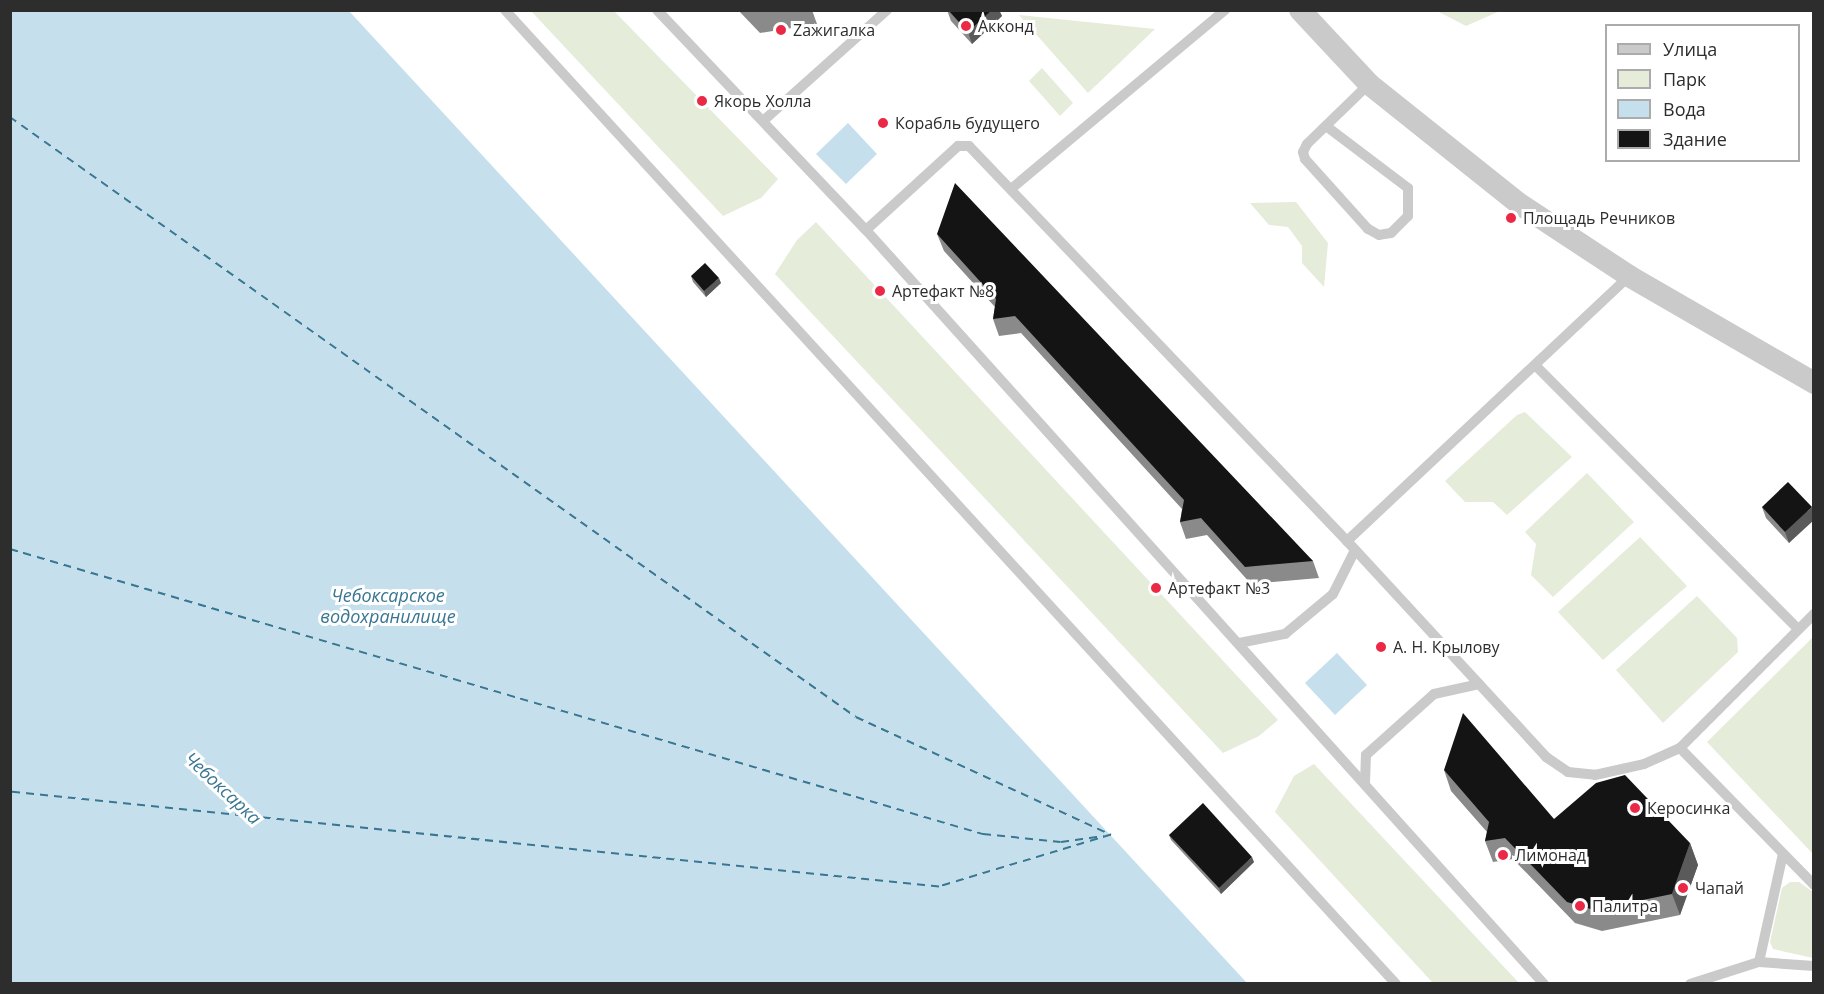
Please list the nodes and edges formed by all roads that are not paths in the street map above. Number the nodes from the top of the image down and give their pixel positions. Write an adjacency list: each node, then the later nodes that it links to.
1 (505, 10): 28 (lane)
2 (657, 10): 9 (lane)
3 (869, 10): 7 (lane)
4 (887, 10): 7 (lane)
5 (1225, 10): 11 (lane)
6 (1300, 10): 8 (street)
7 (877, 20): 9 (lane)
8 (1369, 84): 10 (lane); 13 (street)
9 (763, 121): 12 (lane)
10 (1326, 126): 10 (lane)
11 (1011, 189): 12 (lane); 16 (lane)
12 (866, 230): 20 (lane)
13 (1629, 276): 14 (lane); 15 (street)
14 (1536, 366): 16 (lane); 19 (lane)
15 (1814, 383)
16 (1347, 541): 17 (lane)
17 (1355, 550): 20 (lane); 21 (lane)
18 (1814, 614): 19 (lane)
19 (1798, 629): 22 (lane)
20 (1239, 643): 23 (lane)
21 (1479, 684): 22 (lane); 23 (lane)
22 (1680, 748): 24 (lane)
23 (1365, 783): 29 (lane)
24 (1783, 854): 25 (lane); 26 (lane)
25 (1814, 885)
26 (1759, 962): 27 (lane); 30 (lane)
27 (1814, 966)
28 (1396, 984)
29 (1544, 984)
30 (1690, 984)

